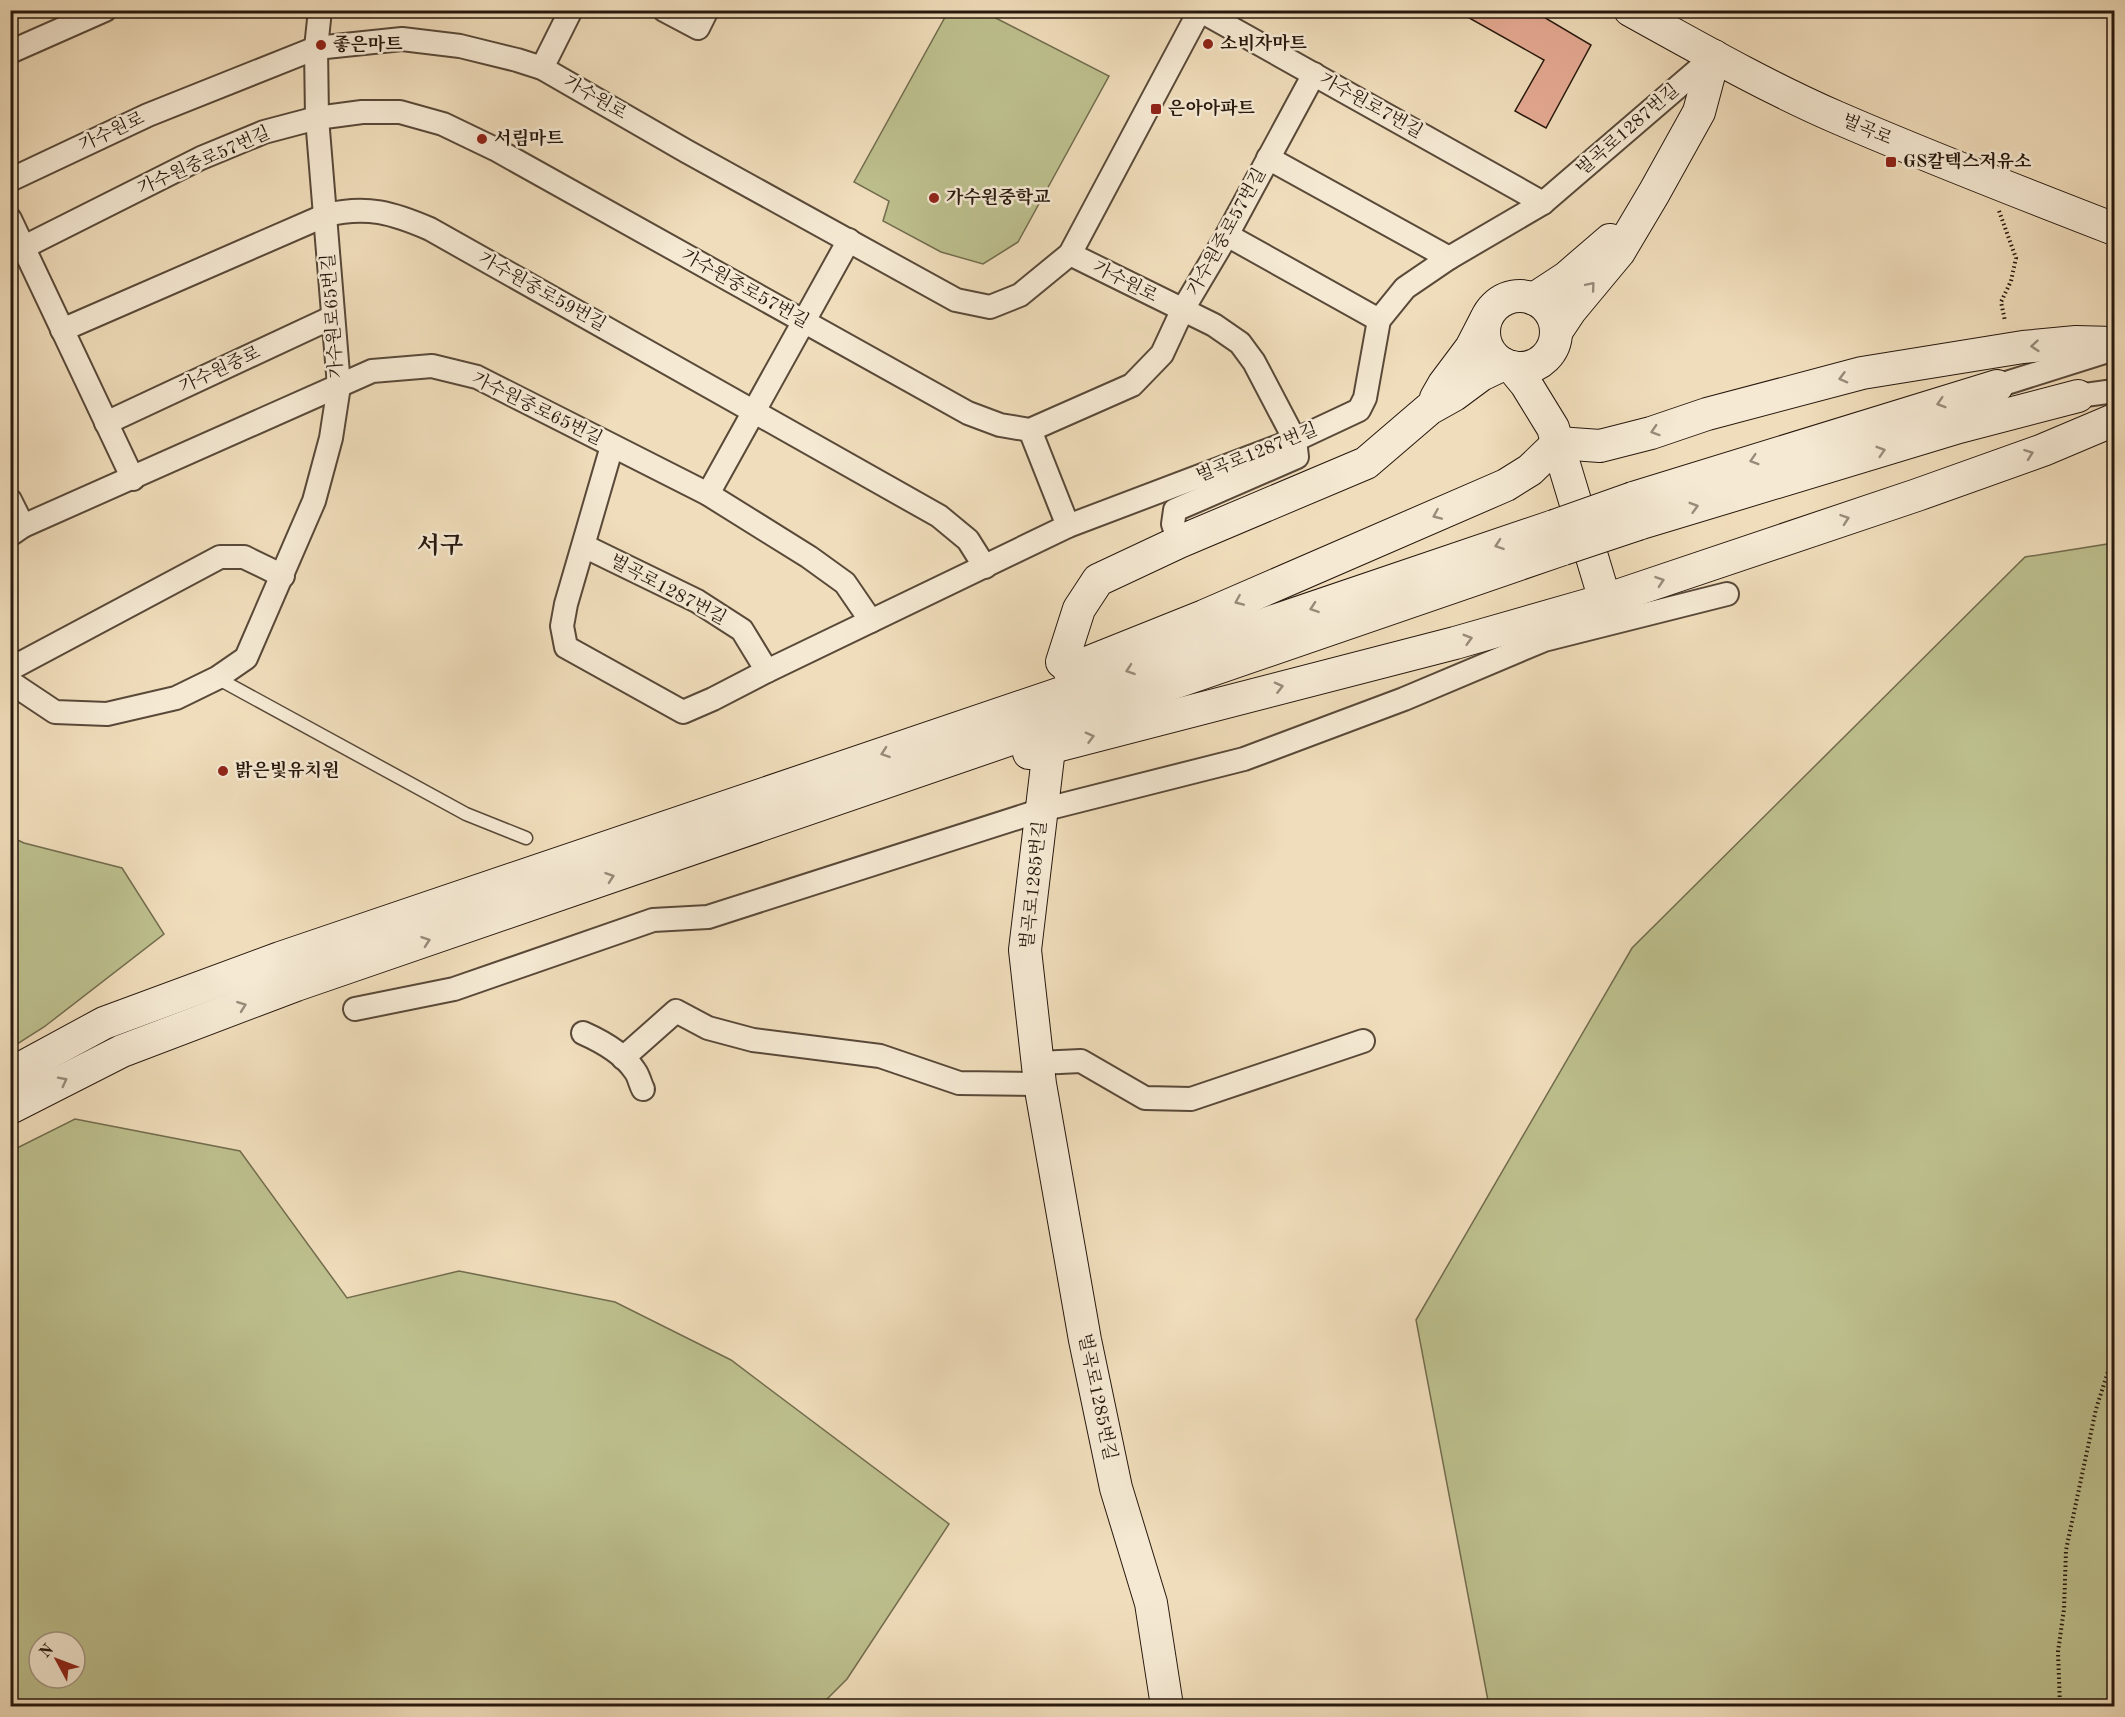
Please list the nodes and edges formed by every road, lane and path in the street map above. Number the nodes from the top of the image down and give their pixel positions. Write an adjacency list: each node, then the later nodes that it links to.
1 (105, 10): 9 (street)
2 (320, 10): 8 (street)
3 (571, 10): 11 (street)
4 (664, 10): 5 (street)
5 (706, 10)
6 (1630, 10): 10 (main road, 벌곡로)
7 (1199, 11): 12 (street, 가수원로7번길); 25 (street, 가수원로)
8 (316, 48): 11 (street, 가수원로); 13 (street, 가수원로65번길); 16 (street, 가수원로)
9 (10, 52)
10 (1714, 56): 15 (main road, 벌곡로); 17 (street, 벌곡로1287번길); 20 (main road)
11 (542, 68): 23 (street, 가수원로)
12 (1314, 74): 14 (street, 가수원중로57번길); 17 (street, 가수원로7번길)
13 (316, 118): 18 (street, 가수원로65번길); 24 (street, 가수원중로57번길); 33 (street, 가수원중로57번길)
14 (1268, 158): 22 (street, 가수원중로57번길); 26 (street)
15 (1984, 178): 21 (main road, 벌곡로); 32 (path)
16 (10, 180)
17 (1543, 203): 26 (street, 벌곡로1287번길)
18 (326, 215): 29 (street, 가수원로65번길); 34 (street, 가수원중로59번길); 44 (street, 가수원중로59번길)
19 (10, 219): 24 (street)
20 (1634, 226): 27 (main road); 35 (main road, one-way to 20)
21 (2115, 229)
22 (1227, 236): 28 (street, 가수원중로57번길); 31 (street)
23 (849, 240): 25 (street, 가수원로); 33 (street)
24 (18, 250): 34 (street)
25 (1070, 254): 28 (street, 가수원로)
26 (1449, 258): 31 (street, 벌곡로1287번길)
27 (1534, 299): 30 (main road); 35 (main road)
28 (1182, 311): 47 (street, 가수원중로57번길); 49 (street, 가수원로)
29 (333, 317): 39 (street, 가수원로65번길); 46 (street, 가수원중로)
30 (1486, 319): 38 (main road); 43 (main road)
31 (1379, 320): 49 (street, 벌곡로1287번길)
32 (2005, 321)
33 (803, 322): 44 (street); 47 (street, 가수원중로57번길)
34 (62, 330): 46 (street)
35 (1554, 340): 38 (main road); 48 (main road)
36 (2115, 343): 48 (main road, one-way to 48)
37 (2115, 349): 40 (street)
38 (1508, 366): 43 (main road); 48 (main road)
39 (339, 386): 50 (street, 가수원중로65번길); 51 (street, 가수원중로65번길); 61 (street, 가수원로65번길)
40 (1997, 386): 54 (main road, one-way to 54)
41 (2115, 391): 42 (street)
42 (2078, 396): 54 (main road, one-way to 42)
43 (1429, 409): 58 (main road)
44 (754, 411): 52 (street); 60 (street, 가수원중로59번길)
45 (2115, 420): 63 (main road, one-way to 45)
46 (106, 423): 51 (street)
47 (1030, 430): 55 (street)
48 (1556, 436): 63 (main road); 70 (main road, one-way to 70)
49 (1294, 440): 55 (street, 벌곡로1287번길); 58 (street)
50 (612, 446): 52 (street, 가수원중로65번길); 59 (street, 벌곡로1287번길)
51 (133, 479): 56 (street)
52 (708, 494): 64 (street, 가수원중로65번길)
53 (10, 500): 56 (street)
54 (1636, 511): 57 (main road, bridge)
55 (1068, 526): 60 (street, 벌곡로1287번길)
56 (17, 531)
57 (1559, 538): 70 (main road, one-way to 70); 72 (main road)
58 (1179, 542): 65 (main road)
59 (584, 546): 67 (street, 벌곡로1287번길); 67 (street, 벌곡로1287번길)
60 (985, 567): 64 (street, 벌곡로1287번길)
61 (282, 576): 66 (street); 68 (street, 가수원로65번길)
62 (1727, 594): 73 (street)
63 (1605, 600): 72 (main road, one-way to 63)
64 (871, 621): 67 (street, 벌곡로1287번길)
65 (1062, 662)
66 (10, 669)
67 (767, 671)
68 (217, 678): 69 (street, 가수원로65번길); 74 (lane)
69 (10, 682)
70 (924, 740): 79 (main road, one-way to 79)
71 (1048, 757): 73 (main road, 벌곡로1285번길)
72 (910, 774): 82 (main road, one-way to 72)
73 (1042, 810): 75 (street); 80 (main road, 벌곡로1285번길)
74 (526, 838)
75 (355, 1009)
76 (583, 1033): 78 (street)
77 (1363, 1041): 80 (street)
78 (623, 1058): 80 (street); 81 (street)
79 (10, 1074)
80 (1039, 1074): 84 (main road, 벌곡로1285번길)
81 (643, 1089)
82 (10, 1108)
83 (2115, 1353): 85 (path)
84 (1167, 1707)
85 (2060, 1707)

